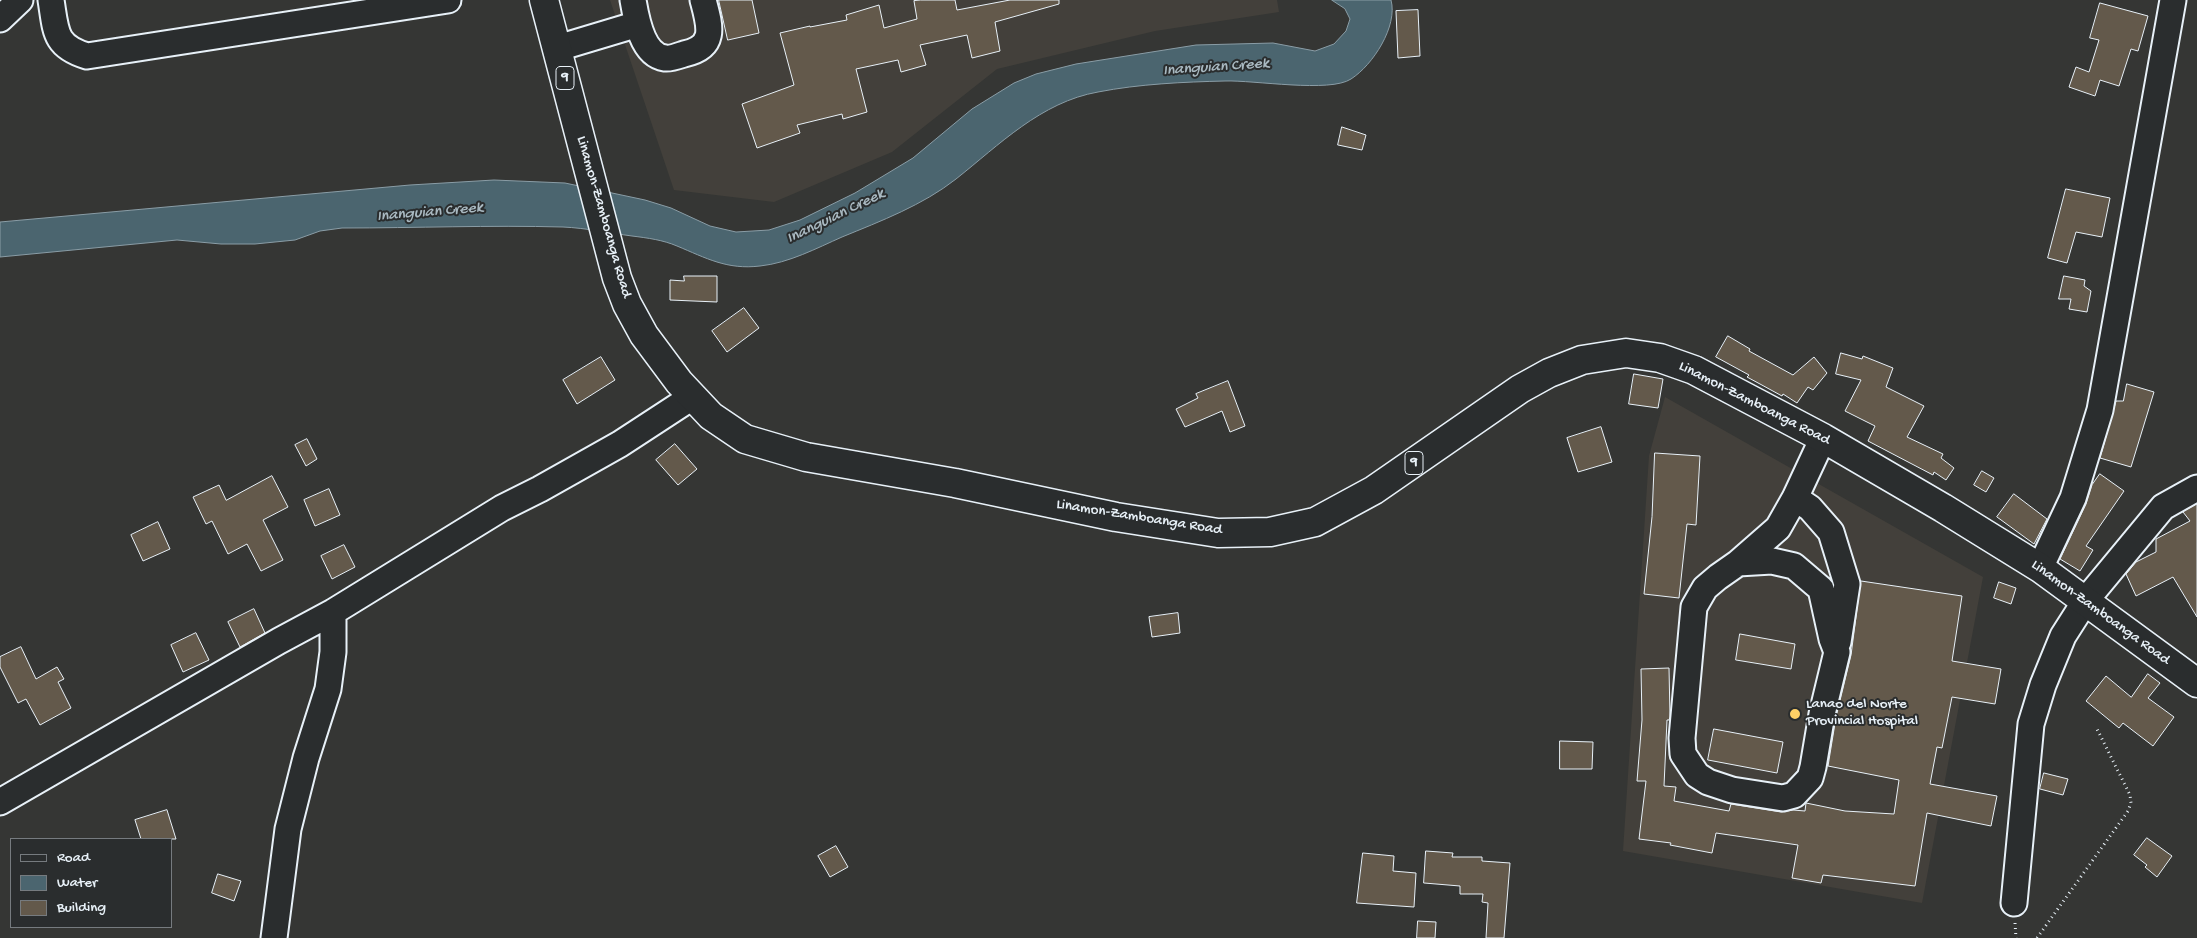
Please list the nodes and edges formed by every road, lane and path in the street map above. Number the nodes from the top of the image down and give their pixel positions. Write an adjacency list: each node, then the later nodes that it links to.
1 (20, 0): 9 (street)
2 (51, 0): 7 (street)
3 (448, 0): 7 (street)
4 (544, 0): 10 (highway, Linamon-Zamboanga Road / 9)
5 (703, 0): 8 (street)
6 (2173, 0): 16 (street)
7 (423, 2)
8 (635, 11): 10 (street)
9 (0, 19)
10 (556, 40): 11 (highway, Linamon-Zamboanga Road / 9)
11 (692, 397): 12 (highway, Linamon-Zamboanga Road / 9); 18 (street)
12 (1823, 438): 14 (street); 16 (highway, Linamon-Zamboanga Road / 9)
13 (2197, 488): 17 (street)
14 (1795, 498): 15 (street); 19 (street)
15 (1738, 563): 19 (street); 19 (street)
16 (2040, 568): 17 (highway, Linamon-Zamboanga Road / 9)
17 (2086, 600): 20 (highway, Linamon-Zamboanga Road / 9); 23 (street)
18 (333, 612): 22 (street); 24 (street)
19 (1837, 652)
20 (2197, 683)
21 (2097, 729): 25 (path)
22 (0, 802)
23 (2014, 903)
24 (274, 938)
25 (2037, 938)

